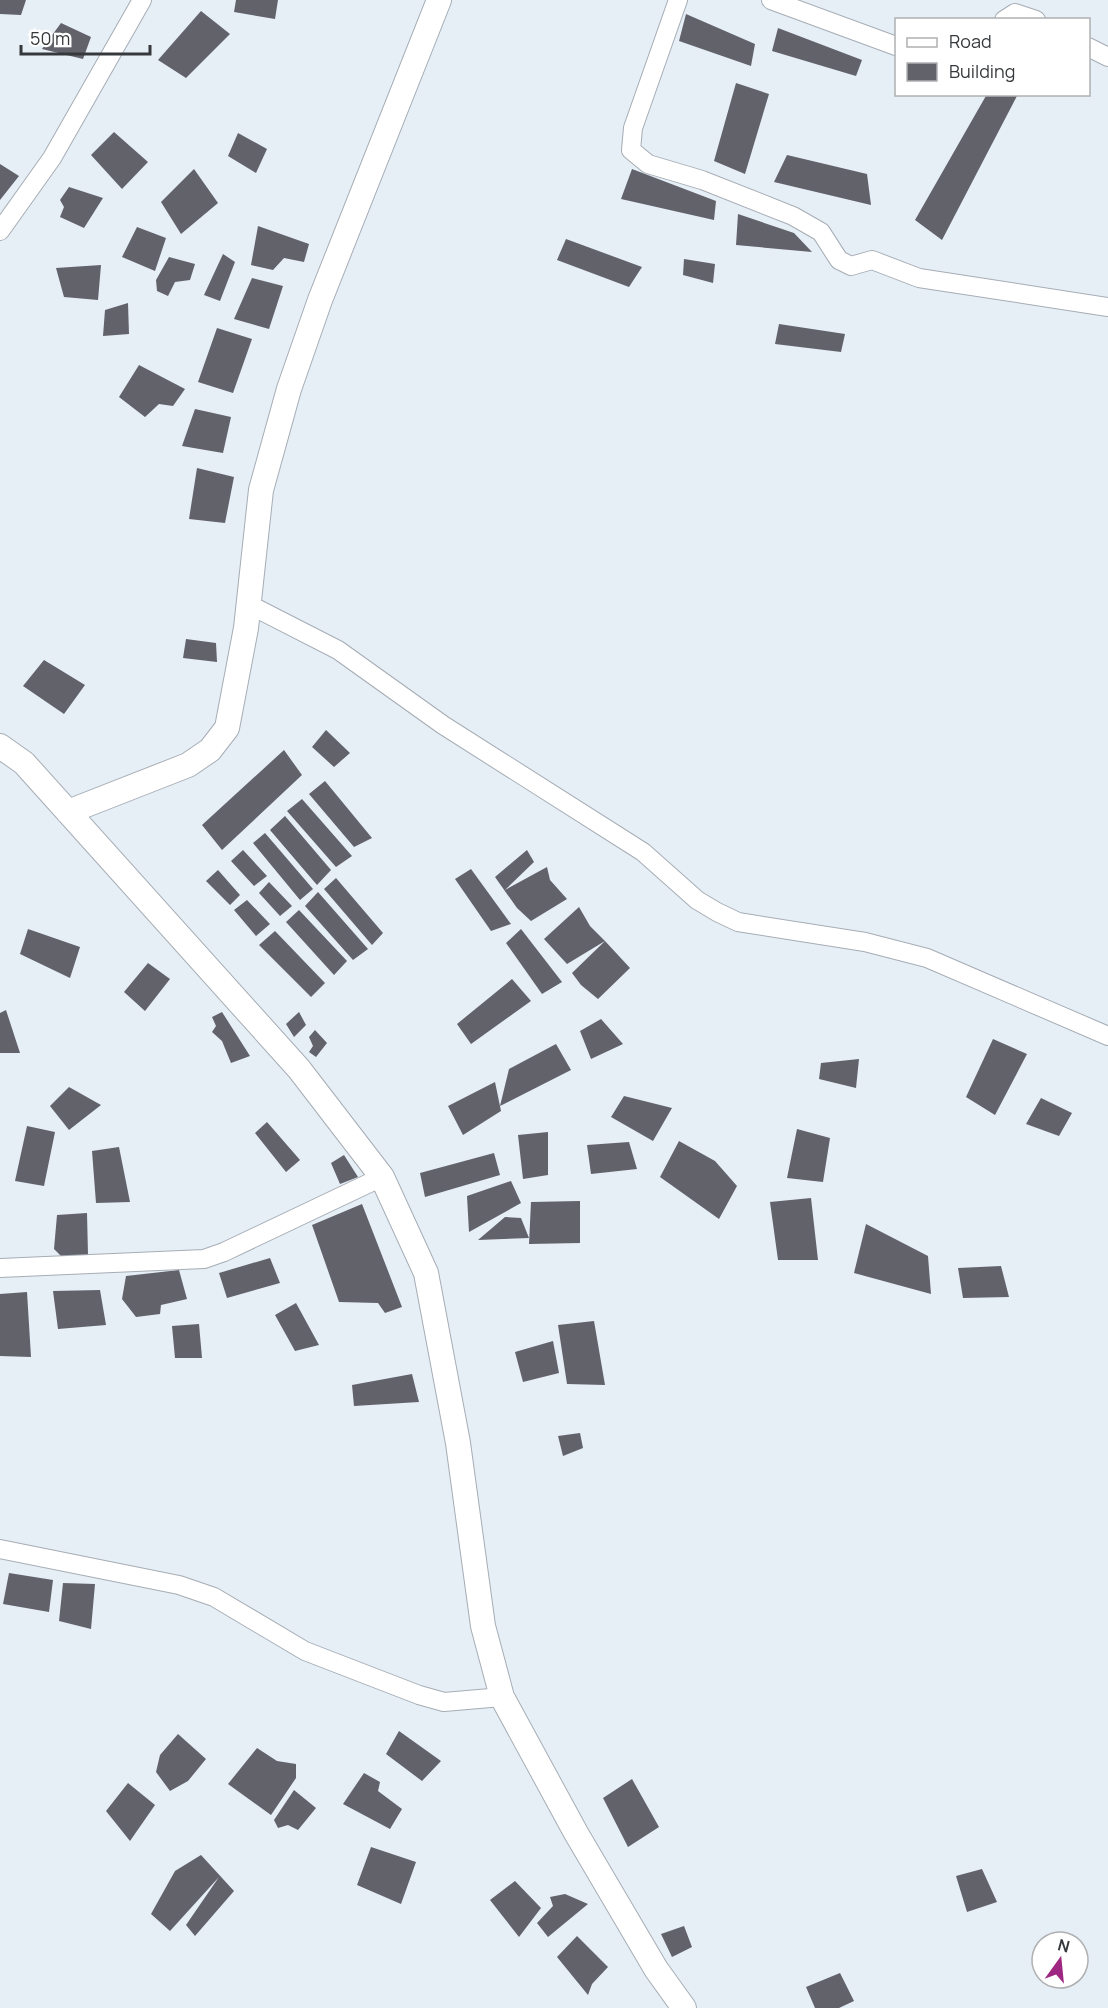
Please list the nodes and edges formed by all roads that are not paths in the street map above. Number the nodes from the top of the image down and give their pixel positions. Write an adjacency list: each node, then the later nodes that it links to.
1 (142, 0): 10 (street)
2 (439, 0): 12 (street)
3 (678, 0): 11 (street)
4 (771, 0): 7 (street)
5 (1007, 18): 6 (street)
6 (1030, 18)
7 (895, 45)
8 (1090, 48): 9 (street)
9 (1108, 57)
10 (0, 231)
11 (1108, 307)
12 (248, 604): 14 (street); 15 (street)
13 (0, 746): 14 (street)
14 (68, 812): 16 (street)
15 (1108, 1036)
16 (382, 1177): 17 (street); 19 (street)
17 (0, 1268)
18 (0, 1548): 19 (street)
19 (502, 1697): 20 (street)
20 (684, 2008)

